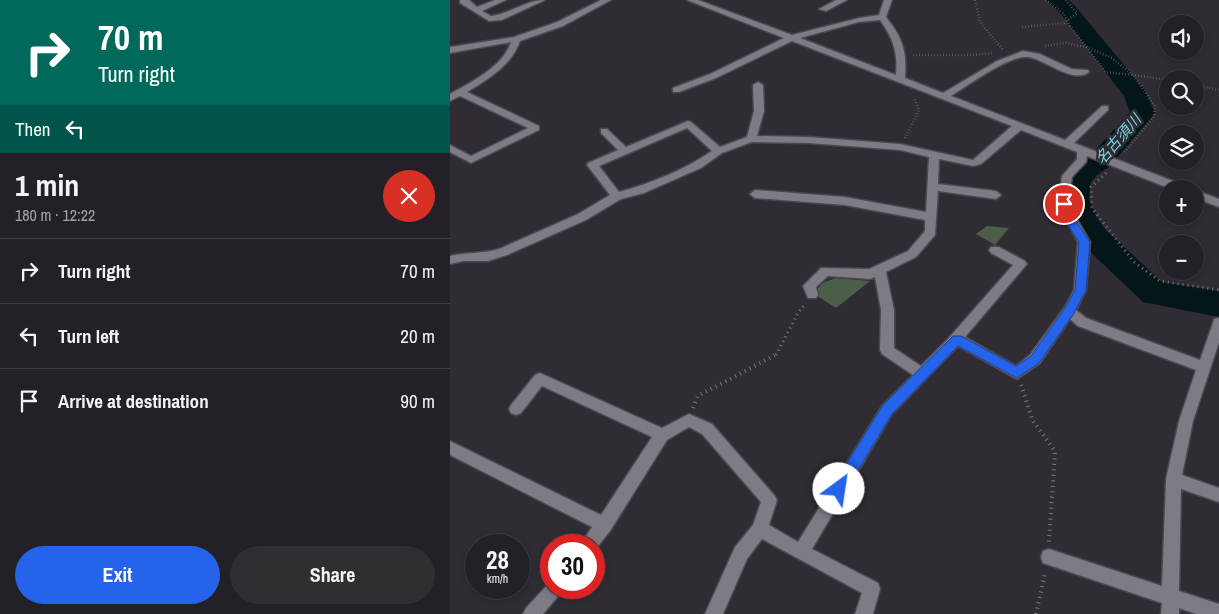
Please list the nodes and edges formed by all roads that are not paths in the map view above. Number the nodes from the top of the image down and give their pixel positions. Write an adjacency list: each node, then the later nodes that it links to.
1 (465, 0): 9 (street)
2 (502, 0): 9 (street)
3 (541, 0): 9 (street)
4 (607, 0): 11 (street)
5 (691, 0): 12 (street)
6 (843, 0): 8 (street)
7 (888, 0): 10 (street)
8 (823, 8)
9 (477, 10)
10 (882, 17): 12 (street); 15 (street)
11 (516, 38): 13 (street); 18 (street)
12 (792, 38): 15 (street); 17 (street)
13 (450, 50)
14 (1085, 72): 19 (street)
15 (900, 81): 19 (street)
16 (758, 85): 24 (street)
17 (676, 90)
18 (460, 92): 20 (street); 26 (street)
19 (944, 96): 22 (street)
20 (450, 98)
21 (1105, 108): 25 (street)
22 (1020, 125): 25 (street); 30 (street)
23 (604, 131): 27 (street)
24 (752, 139): 29 (street); 30 (street)
25 (1068, 143): 28 (street)
26 (450, 148)
27 (625, 151): 29 (street); 35 (street)
28 (1087, 151): 31 (street); 43 (street)
29 (718, 152): 35 (street)
30 (934, 155): 32 (street)
31 (1159, 180)
32 (933, 187): 34 (street); 38 (street)
33 (755, 194): 38 (street)
34 (996, 195)
35 (617, 196): 40 (street)
36 (1204, 197): 37 (street)
37 (1219, 203)
38 (932, 217): 41 (street)
39 (995, 250): 45 (street)
40 (450, 260)
41 (879, 270): 42 (street); 47 (street)
42 (812, 295)
43 (1069, 311): 45 (street); 46 (street)
44 (1219, 323): 46 (street)
45 (951, 346): 47 (street)
46 (1204, 367): 51 (street)
47 (922, 374): 56 (street)
48 (516, 409): 49 (street)
49 (662, 435): 53 (street); 54 (street)
50 (450, 448): 53 (street)
51 (1174, 479): 52 (street); 59 (street)
52 (1219, 495)
53 (604, 525): 55 (street)
54 (760, 529): 56 (street); 62 (street)
55 (597, 534)
56 (801, 552): 63 (street)
57 (1048, 557): 59 (street)
58 (545, 599): 61 (street)
59 (1171, 605): 60 (street)
60 (1219, 612)
61 (532, 614)
62 (714, 614)
63 (864, 614)

